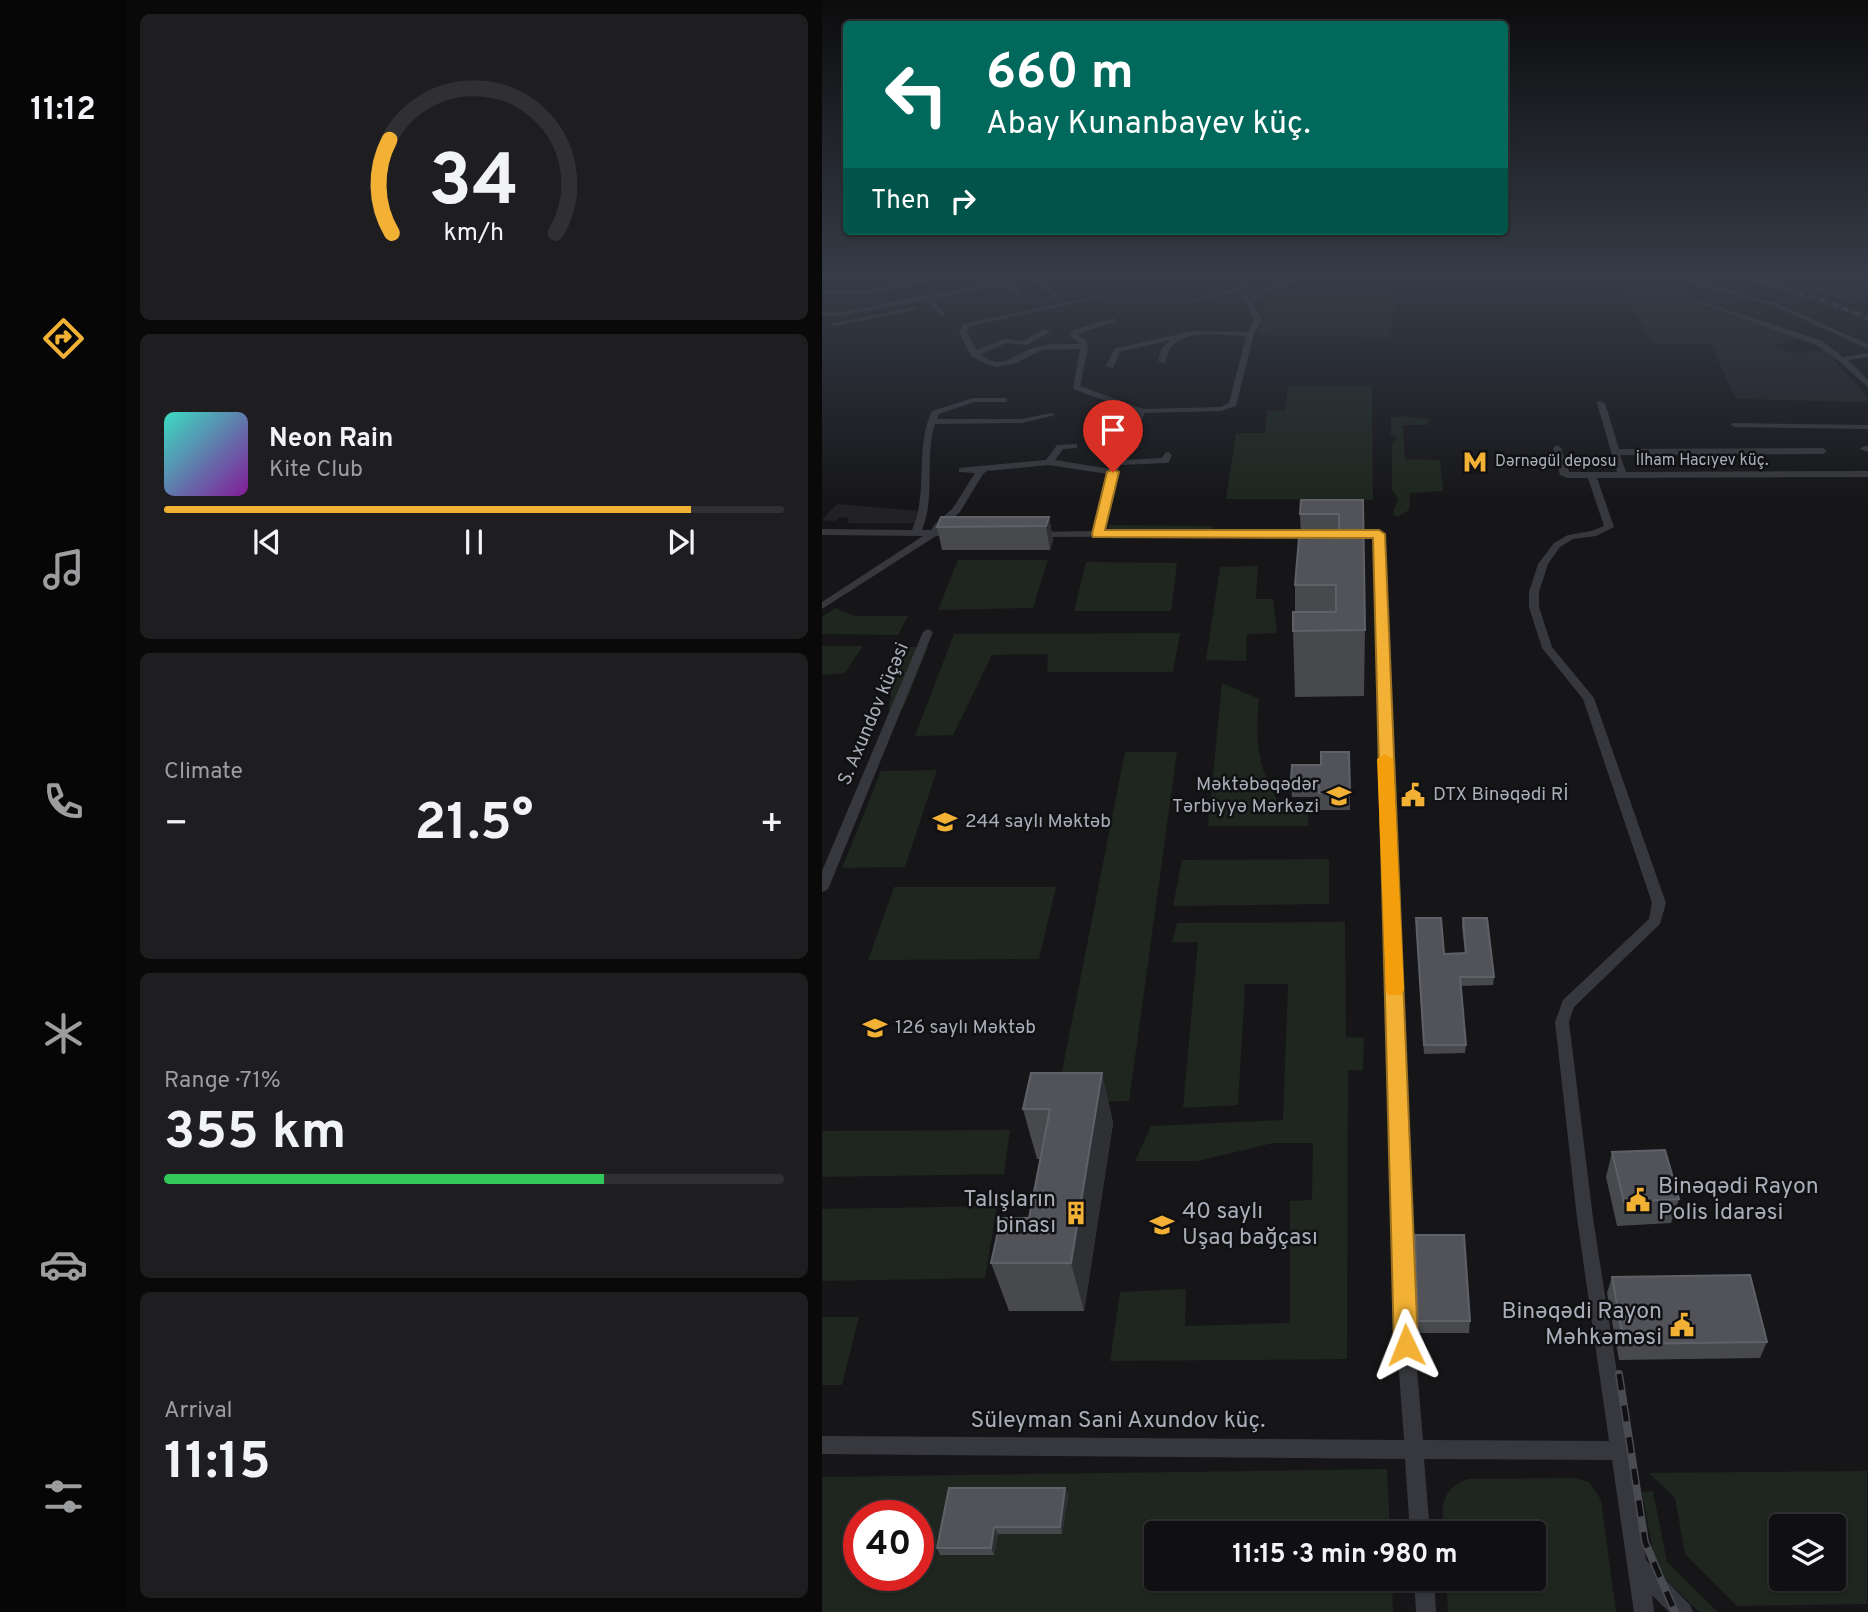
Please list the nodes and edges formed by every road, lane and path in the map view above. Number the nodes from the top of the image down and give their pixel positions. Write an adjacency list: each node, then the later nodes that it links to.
1 (973, 352): 9 (street)
2 (980, 352): 9 (street)
3 (1028, 352): 9 (street)
4 (1083, 352): 17 (street)
5 (1116, 352): 13 (street)
6 (1165, 352): 12 (street)
7 (1246, 352): 17 (street)
8 (1832, 352): 11 (street)
9 (974, 355)
10 (1867, 355): 11 (street)
11 (1842, 359): 14 (street)
12 (1162, 361)
13 (1110, 366)
14 (1867, 385)
15 (1003, 400): 19 (street)
16 (1601, 403): 25 (street)
17 (1142, 411): 29 (street)
18 (1051, 415): 19 (street)
19 (932, 422): 35 (street)
20 (1735, 425): 21 (street)
21 (1867, 427)
22 (1074, 446): 27 (street)
23 (1557, 448): 32 (street, İlham Hacıyev küç.)
24 (1823, 451): 25 (street)
25 (1616, 452): 33 (street)
26 (1168, 455): 29 (street)
27 (1049, 463): 28 (street); 29 (street)
28 (985, 467): 30 (street); 36 (street)
29 (1115, 468): 39 (street)
30 (962, 470)
31 (1867, 474): 33 (street, İlham Hacıyev küç.)
32 (1592, 475): 33 (street, İlham Hacıyev küç.); 45 (street)
33 (1622, 475)
34 (822, 532): 35 (street)
35 (916, 532): 36 (street)
36 (934, 533): 37 (street); 40 (street)
37 (960, 533)
38 (1025, 534): 39 (street)
39 (1098, 534): 44 (street)
40 (822, 606)
41 (928, 632): 42 (street, S. Axundov küçəsi)
42 (822, 887)
43 (822, 1445): 44 (street, Süleyman Sani Axundov küç.)
44 (1413, 1447): 45 (street, Süleyman Sani Axundov küç.); 46 (street)
45 (1618, 1451): 47 (street)
46 (1419, 1521)
47 (1635, 1564): 50 (street); 51 (street)
48 (1425, 1591): 49 (street)
49 (1426, 1612)
50 (1644, 1612)
51 (1683, 1612)

